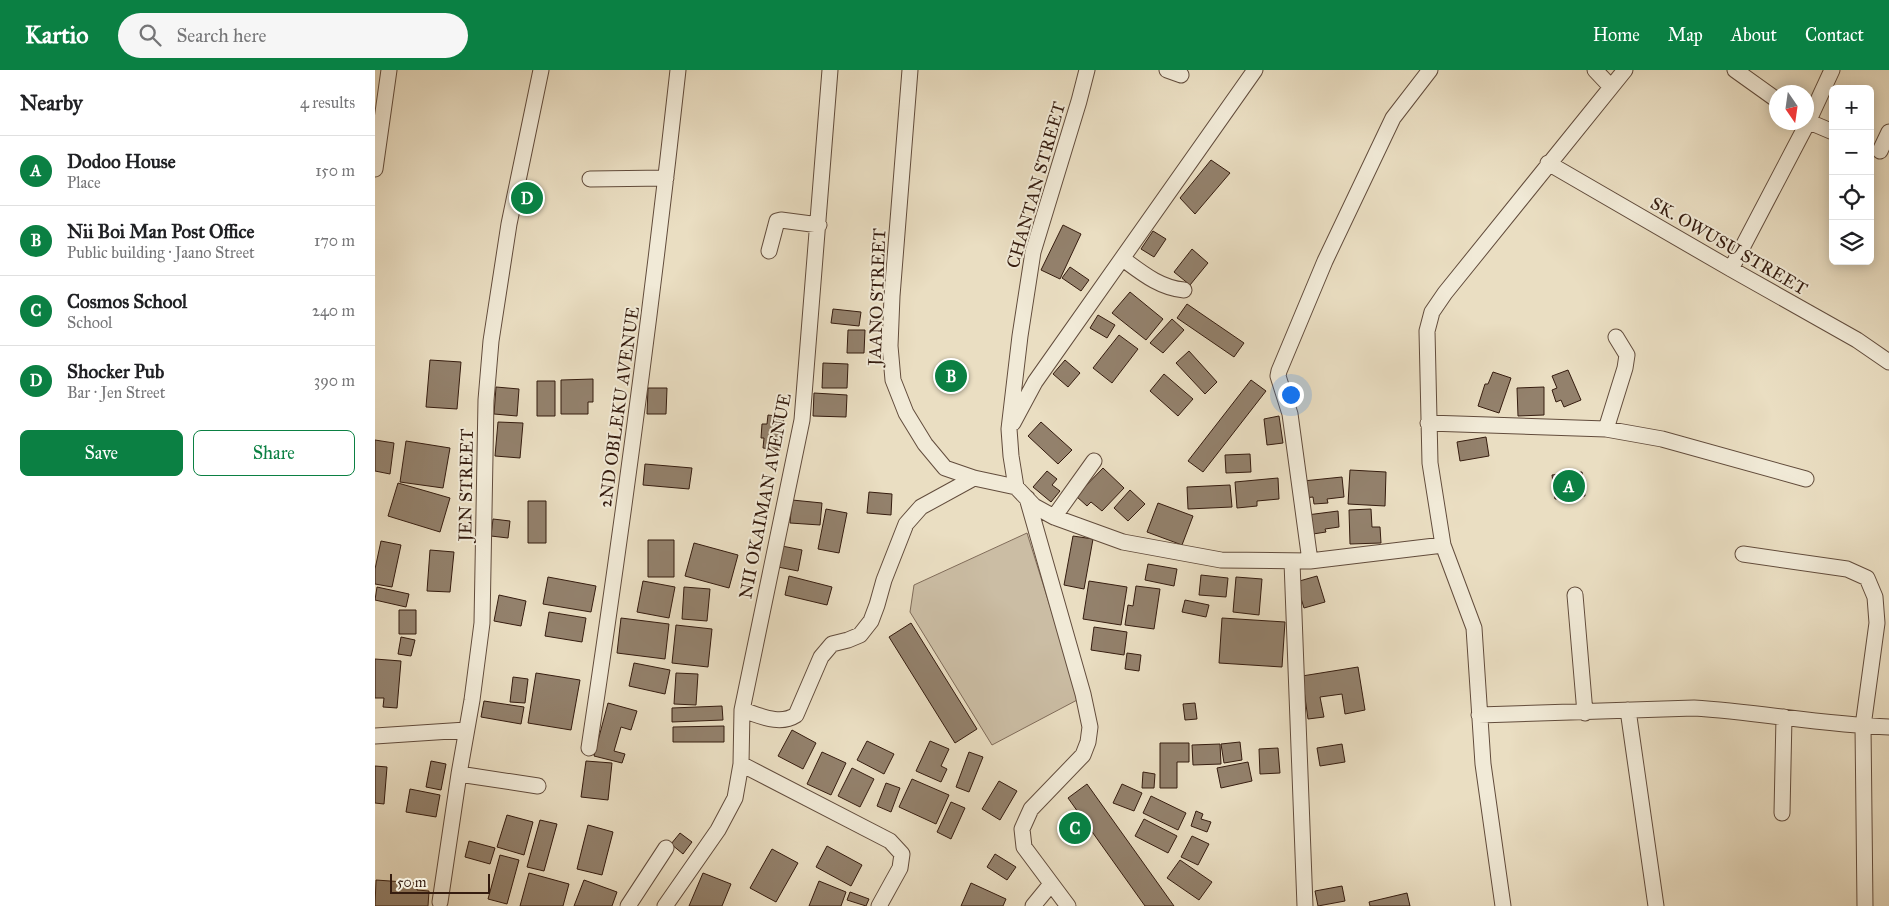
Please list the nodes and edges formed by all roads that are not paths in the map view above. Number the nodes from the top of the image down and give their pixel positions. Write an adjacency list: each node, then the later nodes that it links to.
1 (389, 70): 22 (street)
2 (541, 70): 53 (street, JEN STREET)
3 (678, 70): 23 (street, 2ND OBLEKU AVENUE)
4 (830, 70): 25 (street, NII OKAIMAN AVENUE)
5 (910, 70): 36 (street, JAANO STREET)
6 (1087, 70): 33 (street, CHANTAN STREET)
7 (1255, 70): 27 (street)
8 (1431, 70): 43 (street)
9 (1595, 70): 13 (street)
10 (1625, 70): 13 (street)
11 (1735, 70): 14 (street)
12 (1832, 70): 15 (street)
13 (1611, 87): 21 (street)
14 (1769, 94)
15 (1814, 107)
16 (1814, 124): 18 (street)
17 (1802, 130): 28 (street)
18 (1829, 130)
19 (1889, 132): 20 (street)
20 (1880, 150)
21 (1548, 163): 28 (street, SK. OWUSU STREET); 32 (street)
22 (375, 169)
23 (666, 178): 24 (street); 55 (street, 2ND OBLEKU AVENUE)
24 (590, 179)
25 (819, 225): 26 (street); 46 (street, NII OKAIMAN AVENUE)
26 (769, 251)
27 (1123, 259): 29 (street); 33 (street)
28 (1731, 269): 31 (street, SK. OWUSU STREET)
29 (1184, 290)
30 (1616, 336): 34 (street)
31 (1889, 362)
32 (1428, 423): 34 (street); 41 (street)
33 (1009, 429): 38 (street, CHANTAN STREET)
34 (1606, 429): 37 (street)
35 (1094, 461): 40 (street)
36 (974, 478): 38 (street, JAANO STREET); 46 (street)
37 (1806, 479)
38 (1016, 487): 39 (street)
39 (1027, 498): 40 (street); 61 (street)
40 (1054, 517): 44 (street)
41 (1443, 545): 43 (street); 49 (street)
42 (1743, 554): 51 (street)
43 (1310, 561): 44 (street)
44 (1292, 562): 68 (street)
45 (1575, 595): 48 (street)
46 (742, 710): 56 (street, NII OKAIMAN AVENUE)
47 (1628, 710): 48 (street); 50 (street); 70 (street)
48 (1585, 713): 49 (street)
49 (1479, 715): 69 (street)
50 (1785, 717): 51 (street); 59 (street)
51 (1863, 726): 52 (street); 71 (street)
52 (1889, 727)
53 (466, 730): 54 (street); 57 (street, JEN STREET)
54 (375, 736)
55 (589, 748)
56 (741, 764): 64 (street, NII OKAIMAN AVENUE); 65 (street)
57 (459, 774): 58 (street); 62 (street, JEN STREET)
58 (538, 786)
59 (1782, 813)
60 (666, 848): 63 (street)
61 (1051, 884): 66 (street); 67 (street)
62 (440, 902)
63 (628, 906)
64 (665, 906)
65 (879, 906)
66 (1033, 906)
67 (1068, 906)
68 (1305, 906)
69 (1503, 906)
70 (1656, 906)
71 (1865, 906)

